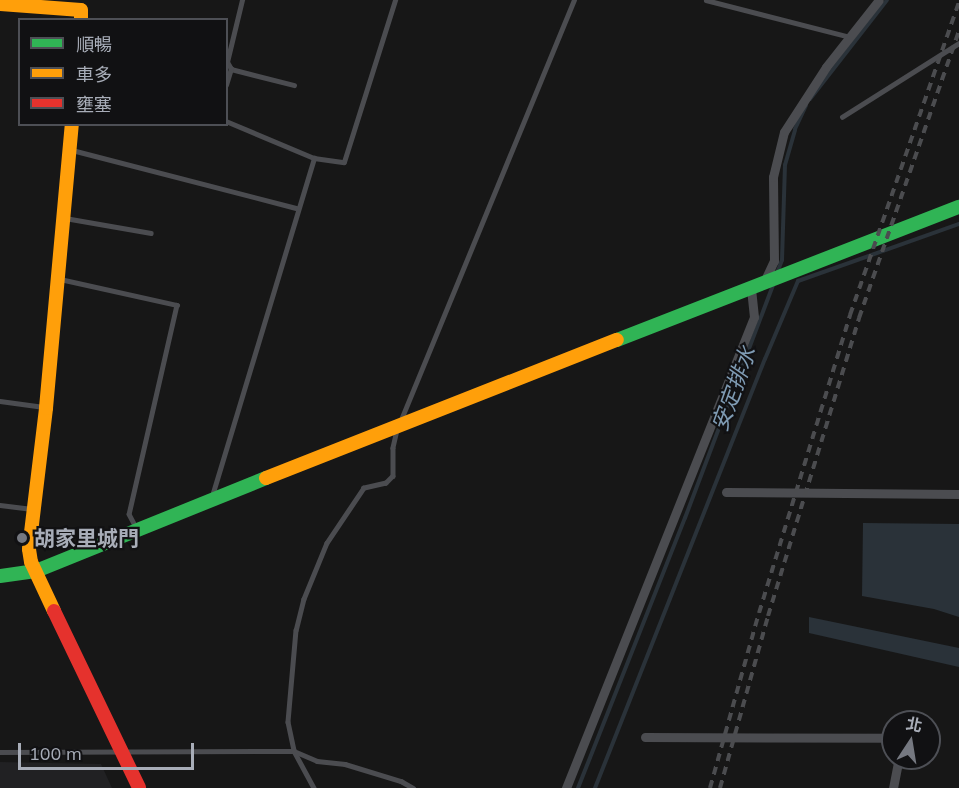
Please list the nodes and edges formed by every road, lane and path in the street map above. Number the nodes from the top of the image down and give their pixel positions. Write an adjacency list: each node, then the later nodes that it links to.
1 (242, 0): 10 (lane)
2 (395, 0): 19 (lane)
3 (574, 0): 29 (lane)
4 (706, 0): 8 (lane)
5 (879, 0): 8 (street)
6 (0, 4): 7 (street)
7 (82, 10)
8 (850, 37): 25 (street)
9 (959, 43): 15 (lane)
10 (228, 58)
11 (228, 64): 12 (lane)
12 (231, 69): 13 (lane); 14 (lane)
13 (228, 79)
14 (294, 85)
15 (842, 117)
16 (228, 122): 19 (lane)
17 (72, 126): 18 (street)
18 (69, 149): 21 (lane); 22 (street)
19 (314, 158): 21 (lane)
20 (959, 207): 25 (street)
21 (297, 208): 32 (lane)
22 (63, 217): 23 (lane); 24 (street)
23 (151, 233)
24 (58, 278): 28 (street); 35 (lane)
25 (767, 281): 26 (street)
26 (751, 287): 29 (street); 47 (street)
27 (0, 401): 28 (lane)
28 (46, 408): 34 (street)
29 (398, 425): 32 (street); 40 (lane)
30 (726, 492): 31 (street)
31 (959, 494)
32 (210, 501): 35 (street)
33 (0, 506): 34 (lane)
34 (32, 509): 36 (street)
35 (138, 531): 36 (street)
36 (36, 571): 37 (street); 42 (street)
37 (0, 576)
38 (645, 737): 39 (street)
39 (881, 738)
40 (294, 751): 42 (lane); 45 (lane); 46 (lane)
41 (0, 752): 42 (lane)
42 (122, 752): 44 (street)
43 (896, 770): 48 (street)
44 (139, 788)
45 (314, 788)
46 (413, 788)
47 (566, 788)
48 (893, 788)

